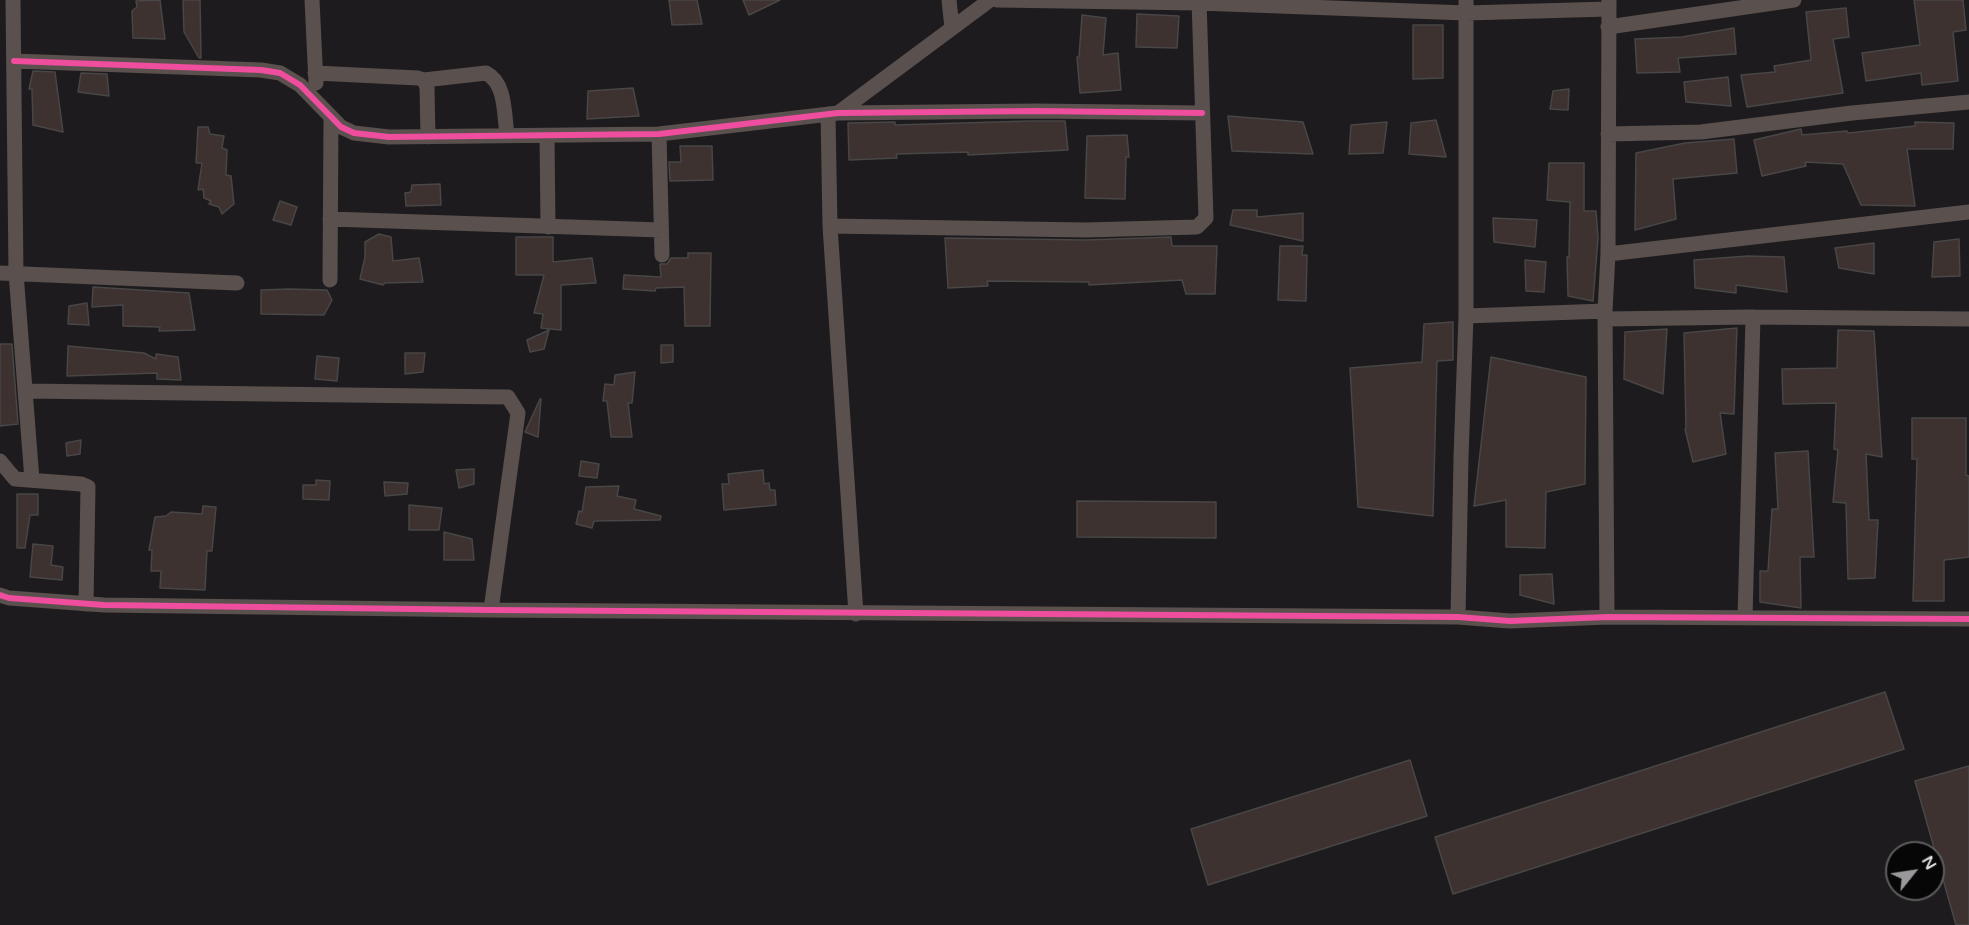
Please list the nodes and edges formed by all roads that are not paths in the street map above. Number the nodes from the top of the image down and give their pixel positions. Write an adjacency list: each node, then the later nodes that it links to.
1 (13, 0): 13 (street)
2 (312, 0): 14 (street)
3 (949, 0): 12 (street)
4 (990, 0): 12 (street)
5 (997, 0): 7 (street)
6 (1794, 0): 11 (street)
7 (1199, 2): 8 (street); 18 (street)
8 (1322, 4): 10 (street)
9 (1609, 5): 10 (street); 11 (street)
10 (1466, 6): 39 (street)
11 (1608, 27): 22 (street)
12 (952, 28): 19 (street)
13 (14, 61): 16 (street); 26 (street)
14 (315, 73): 15 (street); 16 (street)
15 (424, 80): 23 (street); 24 (street)
16 (316, 101): 20 (street)
17 (1969, 102): 22 (street)
18 (1202, 113): 19 (street); 30 (street)
19 (833, 114): 21 (street); 30 (street)
20 (331, 119): 24 (street); 28 (street)
21 (659, 134): 25 (street); 31 (street)
22 (1608, 134): 32 (street)
23 (507, 135): 24 (street); 25 (street)
24 (428, 136)
25 (547, 136): 29 (street)
26 (8, 191): 35 (street)
27 (1969, 212): 32 (street)
28 (330, 219): 29 (street); 36 (street)
29 (548, 226): 31 (street)
30 (830, 226): 48 (street)
31 (661, 230): 33 (street)
32 (1608, 254): 38 (street)
33 (662, 255)
34 (0, 273): 35 (street)
35 (16, 273): 37 (street); 42 (street)
36 (330, 280)
37 (237, 284)
38 (1605, 315): 39 (street); 40 (street); 50 (street)
39 (1466, 316): 49 (street)
40 (1753, 317): 41 (street); 51 (street)
41 (1969, 319)
42 (25, 391): 44 (street); 47 (street)
43 (0, 461): 44 (street)
44 (32, 480): 46 (street)
45 (0, 595): 46 (street)
46 (86, 604): 47 (street)
47 (491, 610): 48 (street)
48 (856, 614): 49 (street)
49 (1458, 617): 50 (street)
50 (1606, 617): 51 (street)
51 (1745, 618): 52 (street)
52 (1969, 619)

